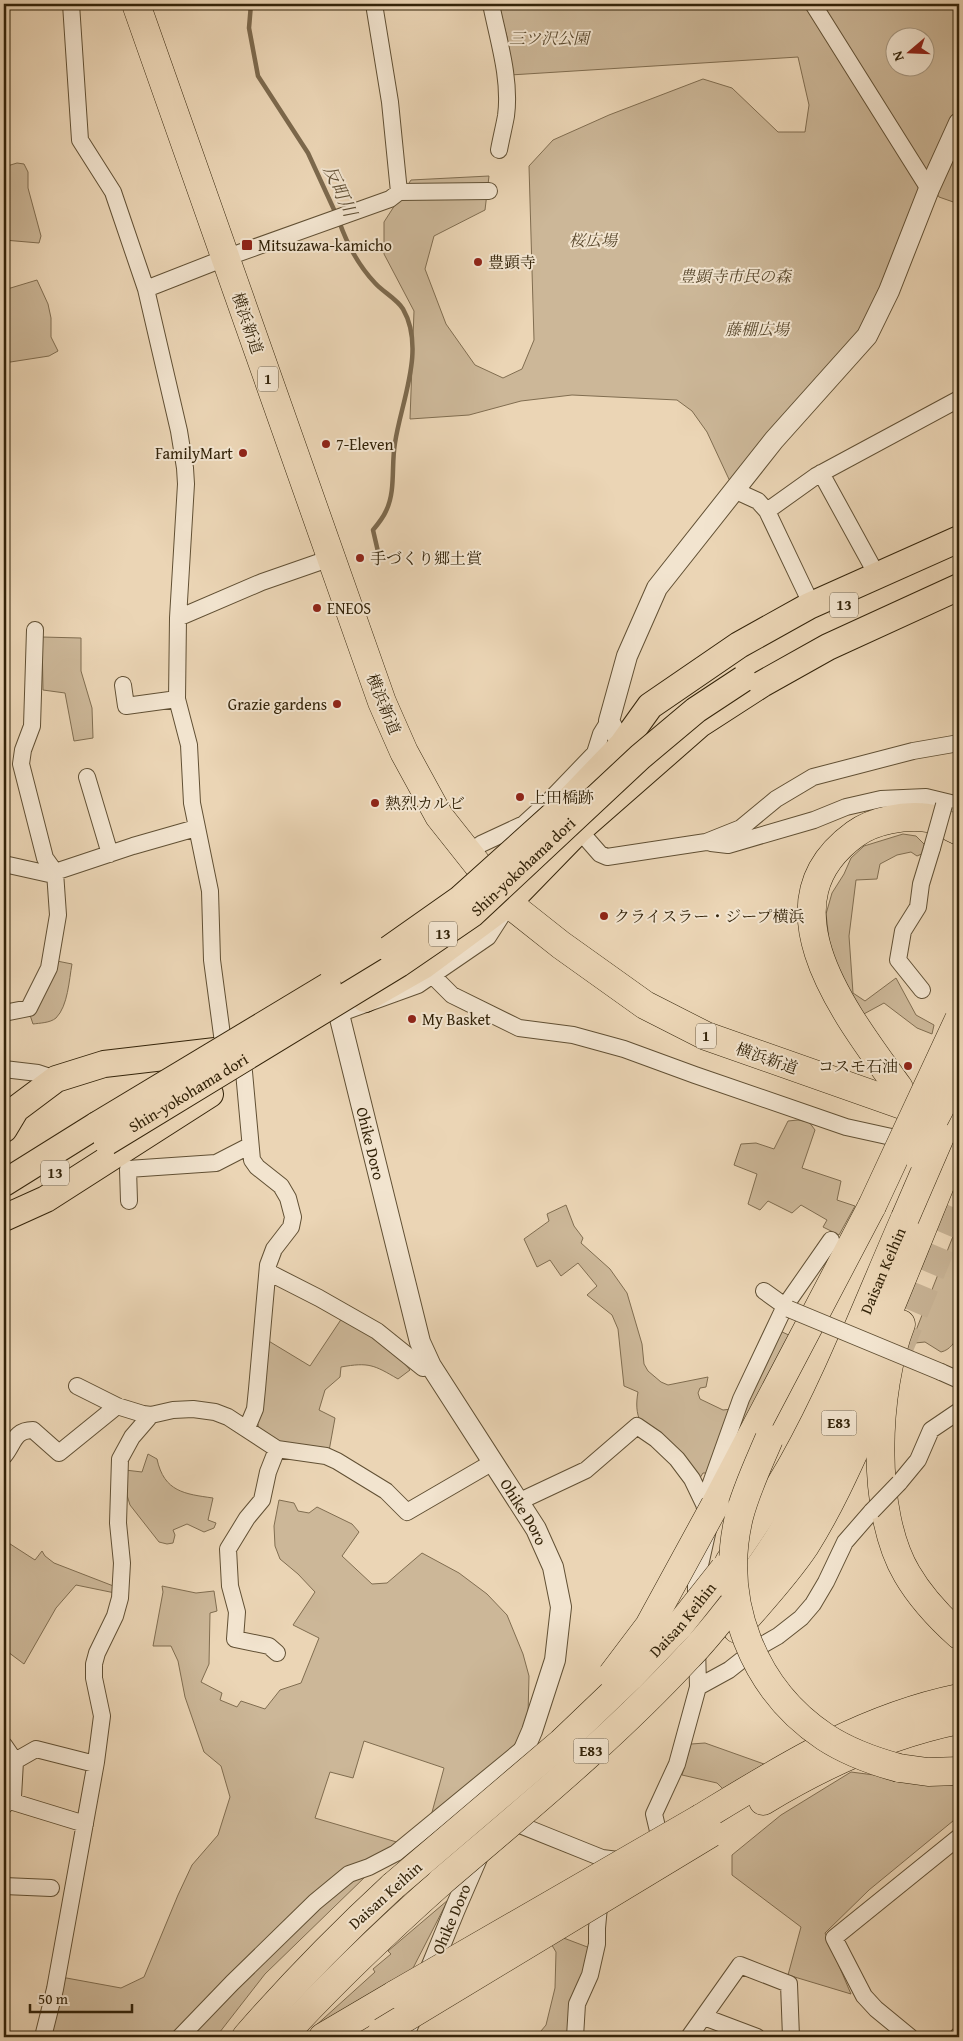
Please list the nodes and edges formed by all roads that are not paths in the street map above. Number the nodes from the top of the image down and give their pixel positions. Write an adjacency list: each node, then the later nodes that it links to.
1 (71, 4): 13 (street)
2 (136, 4): 12 (highway, 横浜新道 / 1)
3 (148, 4): 12 (highway, 横浜新道 / 1)
4 (374, 4): 11 (street)
5 (491, 4): 8 (street)
6 (813, 4): 9 (street)
7 (959, 123): 9 (street)
8 (499, 150)
9 (929, 189): 16 (street)
10 (489, 191): 11 (street)
11 (399, 192): 12 (street)
12 (231, 256): 13 (street); 20 (highway, 横浜新道 / 1); 39 (highway, 横浜新道 / 1)
13 (146, 289): 24 (street)
14 (959, 399): 15 (street)
15 (821, 474): 17 (street); 21 (street)
16 (734, 490): 17 (street); 29 (street)
17 (767, 511): 23 (street)
18 (959, 539): 31 (main road)
19 (959, 552): 26 (main road, Shin-yokohama dori / 13)
20 (331, 558): 24 (street); 43 (highway, 横浜新道 / 1)
21 (872, 566)
22 (958, 587): 26 (main road, Shin-yokohama dori / 13); 32 (main road)
23 (807, 596)
24 (178, 618): 28 (street)
25 (35, 630): 42 (street)
26 (738, 673): 61 (main road, Shin-yokohama dori / 13, bridge)
27 (123, 685): 28 (street)
28 (177, 699): 35 (street)
29 (609, 721): 31 (street); 39 (street)
30 (959, 744): 38 (street)
31 (622, 745): 32 (street); 43 (main road)
32 (646, 772): 36 (main road)
33 (87, 776): 40 (street)
34 (950, 803): 38 (street); 47 (street, bridge)
35 (196, 828): 40 (street); 51 (street)
36 (579, 830): 38 (street); 44 (main road)
37 (959, 831): 57 (highway)
38 (706, 842)
39 (481, 844): 43 (highway, 横浜新道 / 1)
40 (110, 854): 42 (street)
41 (4, 864): 42 (street)
42 (55, 872): 49 (street)
43 (495, 876): 44 (highway, 横浜新道 / 1); 45 (main road)
44 (514, 897): 46 (main road); 57 (highway, 横浜新道 / 1); 59 (highway, 横浜新道 / 1)
45 (396, 952): 46 (street); 48 (main road)
46 (428, 971): 48 (main road); 62 (street)
47 (922, 990)
48 (336, 1002): 51 (main road); 53 (main road); 74 (street, Ohike Doro)
49 (4, 1013)
50 (959, 1019): 69 (highway, bridge)
51 (224, 1050): 53 (street); 55 (main road)
52 (4, 1068): 55 (street)
53 (244, 1072): 63 (street); 68 (main road)
54 (959, 1072): 69 (highway, bridge)
55 (56, 1079): 60 (main road)
56 (959, 1086): 69 (highway, Daisan Keihin / E83, bridge)
57 (899, 1088): 58 (highway, 横浜新道 / 1)
58 (959, 1112)
59 (959, 1125)
60 (4, 1129)
61 (102, 1133): 64 (main road, Shin-yokohama dori / 13); 67 (main road, Shin-yokohama dori / 13)
62 (959, 1138): 69 (highway, Daisan Keihin / E83)
63 (249, 1146): 66 (street); 71 (street)
64 (4, 1183)
65 (959, 1184): 69 (highway)
66 (129, 1201)
67 (4, 1205)
68 (4, 1218)
69 (905, 1220): 86 (highway); 87 (highway, Daisan Keihin / E83); 88 (highway); 93 (highway, Daisan Keihin / E83, bridge); 98 (highway, bridge)
70 (831, 1240): 73 (street)
71 (268, 1272): 74 (street); 81 (street)
72 (764, 1291): 73 (street)
73 (787, 1308): 75 (street, bridge); 86 (street)
74 (431, 1366): 84 (street, Ohike Doro)
75 (959, 1380)
76 (77, 1386): 78 (street)
77 (878, 1399): 87 (highway)
78 (118, 1406): 80 (street); 83 (street)
79 (959, 1411): 90 (street, bridge)
80 (151, 1415): 81 (street); 97 (street)
81 (247, 1428): 82 (street)
82 (278, 1449): 84 (street); 89 (street)
83 (4, 1456)
84 (493, 1462): 85 (street, Ohike Doro)
85 (518, 1502): 86 (street); 95 (street, Ohike Doro)
86 (710, 1505): 90 (street); 93 (highway, bridge)
87 (733, 1618): 112 (highway, Daisan Keihin / E83, bridge)
88 (959, 1635)
89 (277, 1653)
90 (698, 1687): 104 (street)
91 (959, 1698): 102 (highway)
92 (959, 1720): 102 (highway)
93 (561, 1742): 111 (highway, Daisan Keihin / E83, bridge)
94 (4, 1745): 96 (street)
95 (525, 1747): 100 (street, Ohike Doro); 110 (street)
96 (15, 1761): 97 (street); 99 (street)
97 (95, 1764): 101 (street)
98 (959, 1771)
99 (7, 1803): 101 (street)
100 (496, 1815): 104 (street); 108 (street, Ohike Doro)
101 (85, 1824): 109 (street)
102 (706, 1825): 108 (highway, bridge); 113 (highway, bridge)
103 (959, 1837): 118 (street)
104 (596, 1855): 114 (street)
105 (4, 1886): 106 (street)
106 (51, 1888)
107 (704, 2017): 115 (street); 116 (street); 117 (street)
108 (387, 2036)
109 (43, 2037)
110 (180, 2037)
111 (246, 2037)
112 (282, 2037)
113 (322, 2037)
114 (575, 2037)
115 (689, 2037)
116 (757, 2037)
117 (791, 2037)
118 (910, 2037)

